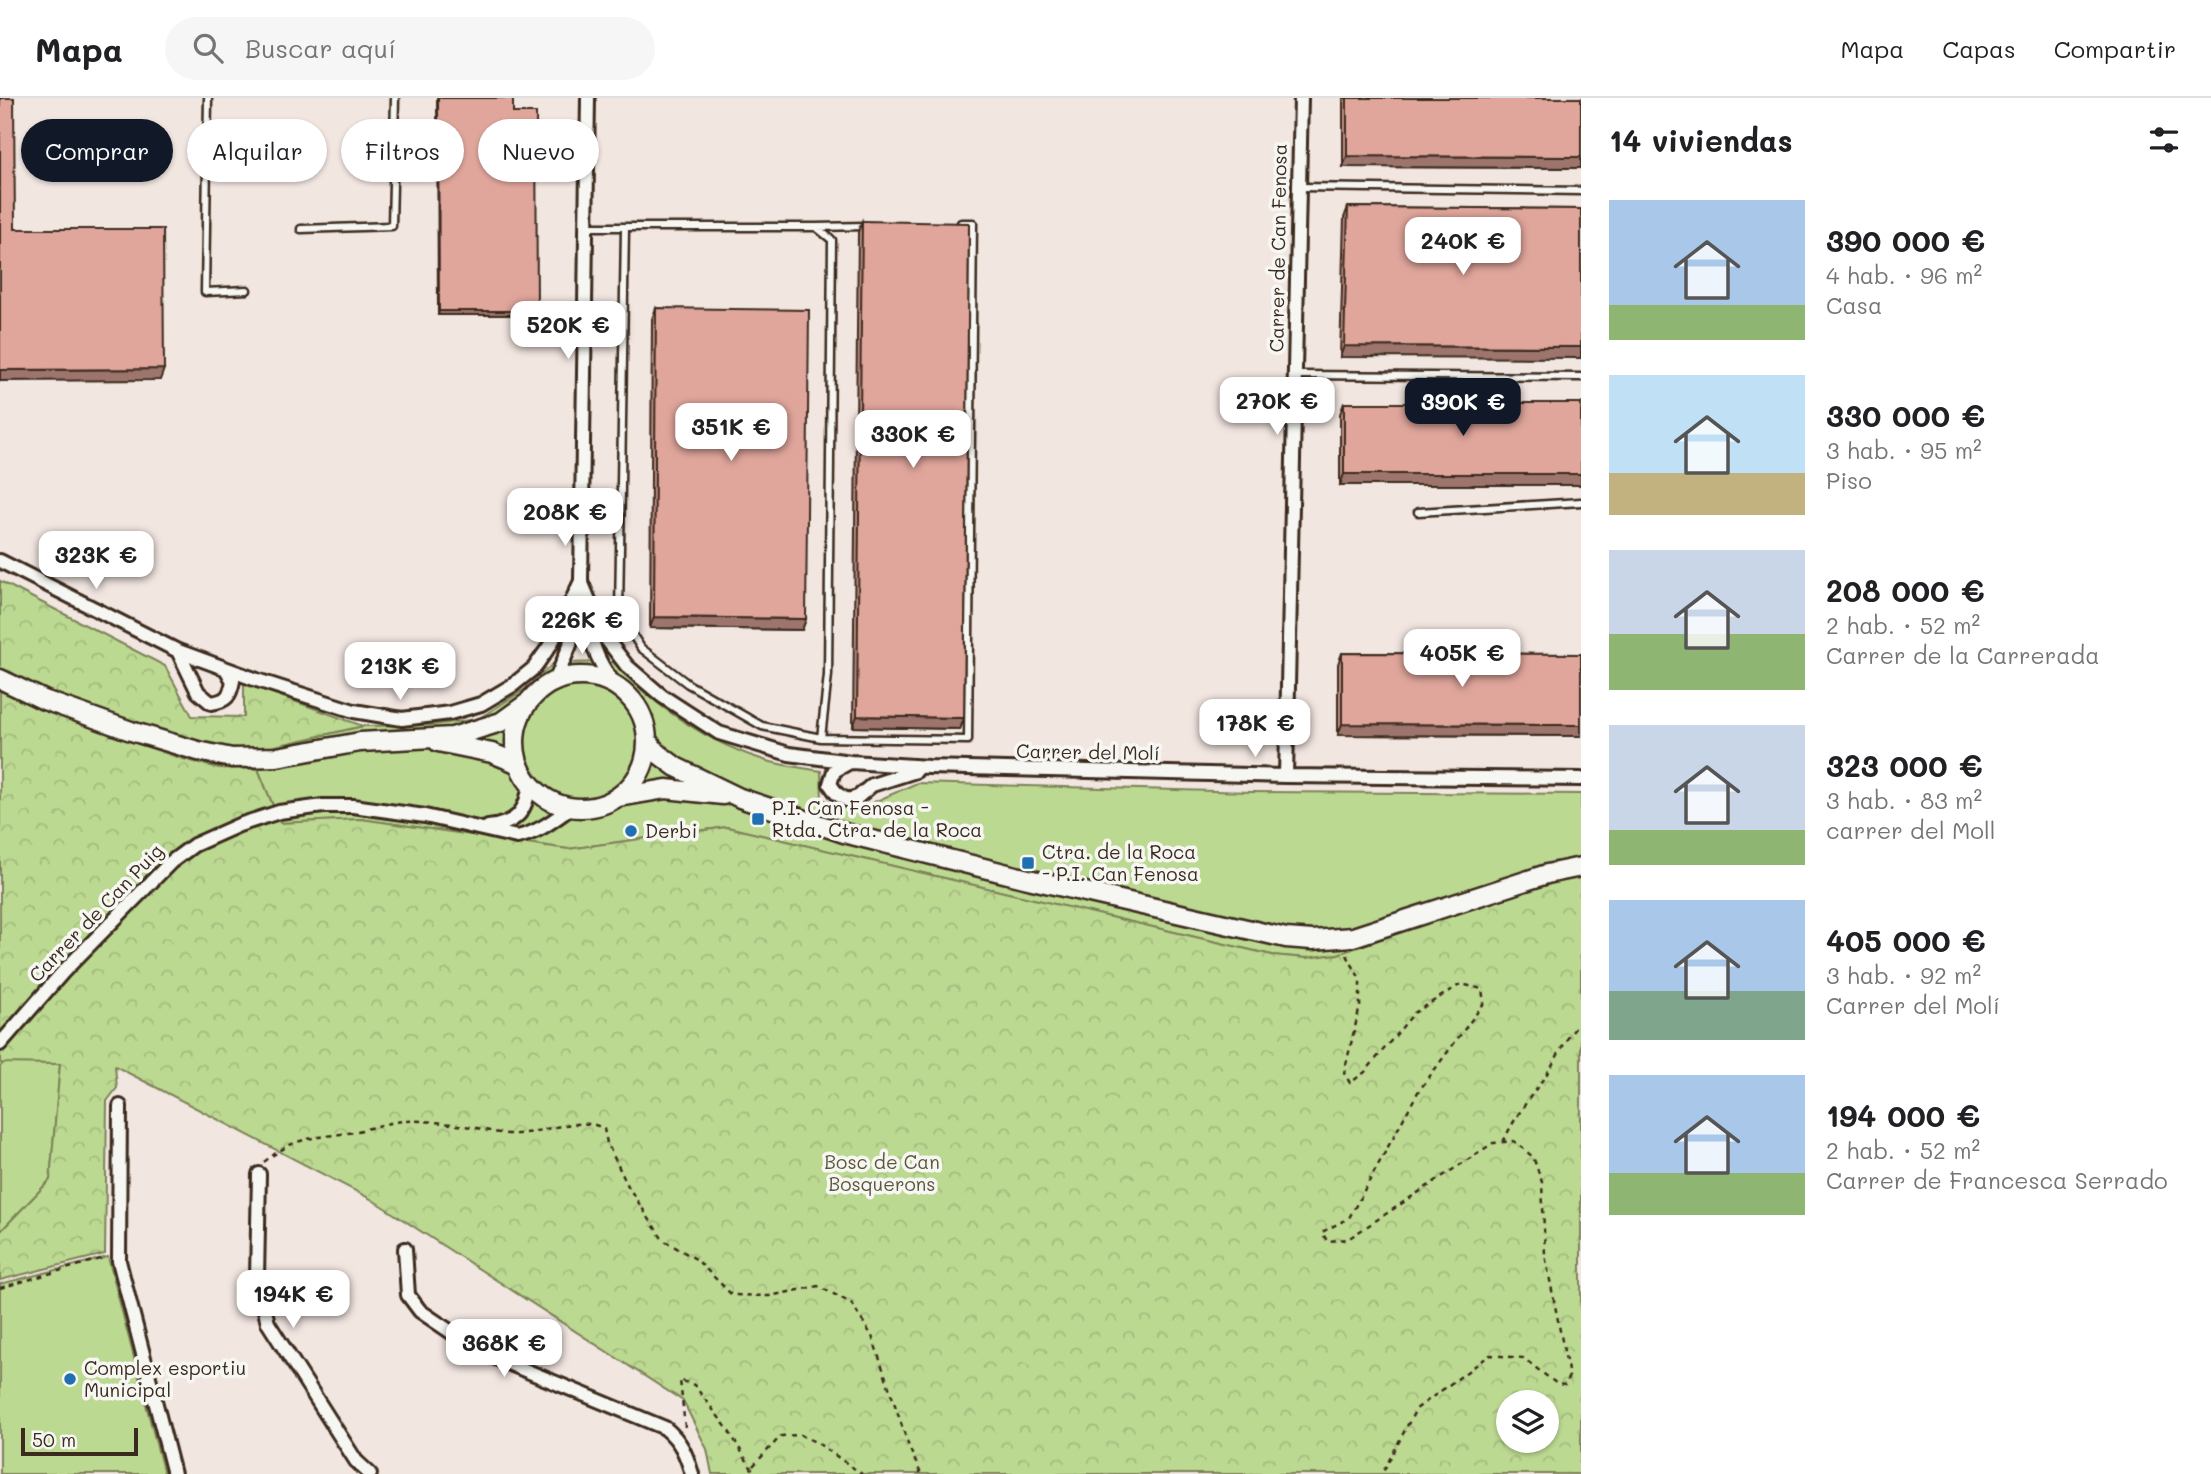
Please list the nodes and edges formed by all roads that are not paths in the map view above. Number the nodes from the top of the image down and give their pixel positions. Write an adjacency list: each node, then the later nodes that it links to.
1 (208, 98): 13 (lane)
2 (395, 98): 12 (lane)
3 (588, 98): 9 (street)
4 (1301, 98): 5 (street, Carrer de Can Fenosa)
5 (1299, 187): 6 (lane); 14 (street, Carrer de Can Fenosa)
6 (1581, 191)
7 (947, 223): 27 (lane)
8 (868, 226): 11 (lane)
9 (586, 227): 10 (lane); 19 (street)
10 (625, 227): 11 (lane); 27 (lane)
11 (816, 227): 27 (lane)
12 (302, 229)
13 (247, 290)
14 (1295, 375): 15 (lane); 32 (street, Carrer de Can Fenosa)
15 (1581, 377)
16 (1581, 502): 17 (lane)
17 (1418, 512)
18 (0, 561): 20 (street)
19 (581, 581): 21 (street); 23 (street); 24 (street); 29 (street, Carrer del Molí)
20 (178, 651): 21 (street); 21 (street)
21 (226, 669)
22 (0, 679): 26 (street)
23 (556, 679): 24 (street); 25 (street)
24 (615, 685): 28 (street)
25 (526, 704): 26 (street); 30 (street)
26 (421, 738): 30 (street)
27 (821, 738)
28 (648, 740): 35 (street); 36 (street)
29 (851, 762): 31 (street, Carrer del Molí); 31 (street, Carrer del Molí)
30 (519, 764): 34 (street)
31 (929, 767): 32 (street, Carrer del Molí)
32 (1286, 776): 33 (street, Carrer del Molí)
33 (1581, 779)
34 (530, 782): 37 (street); 38 (street, Carrer de Can Puig)
35 (618, 797): 36 (street); 37 (street)
36 (740, 798): 39 (street)
37 (572, 807): 38 (street, Carrer de Can Puig)
38 (481, 828): 40 (street, Carrer de Can Puig)
39 (1581, 867)
40 (0, 1044)
41 (120, 1106): 44 (street)
42 (258, 1174): 45 (street)
43 (405, 1249): 46 (street)
44 (173, 1474)
45 (370, 1474)
46 (692, 1474)

